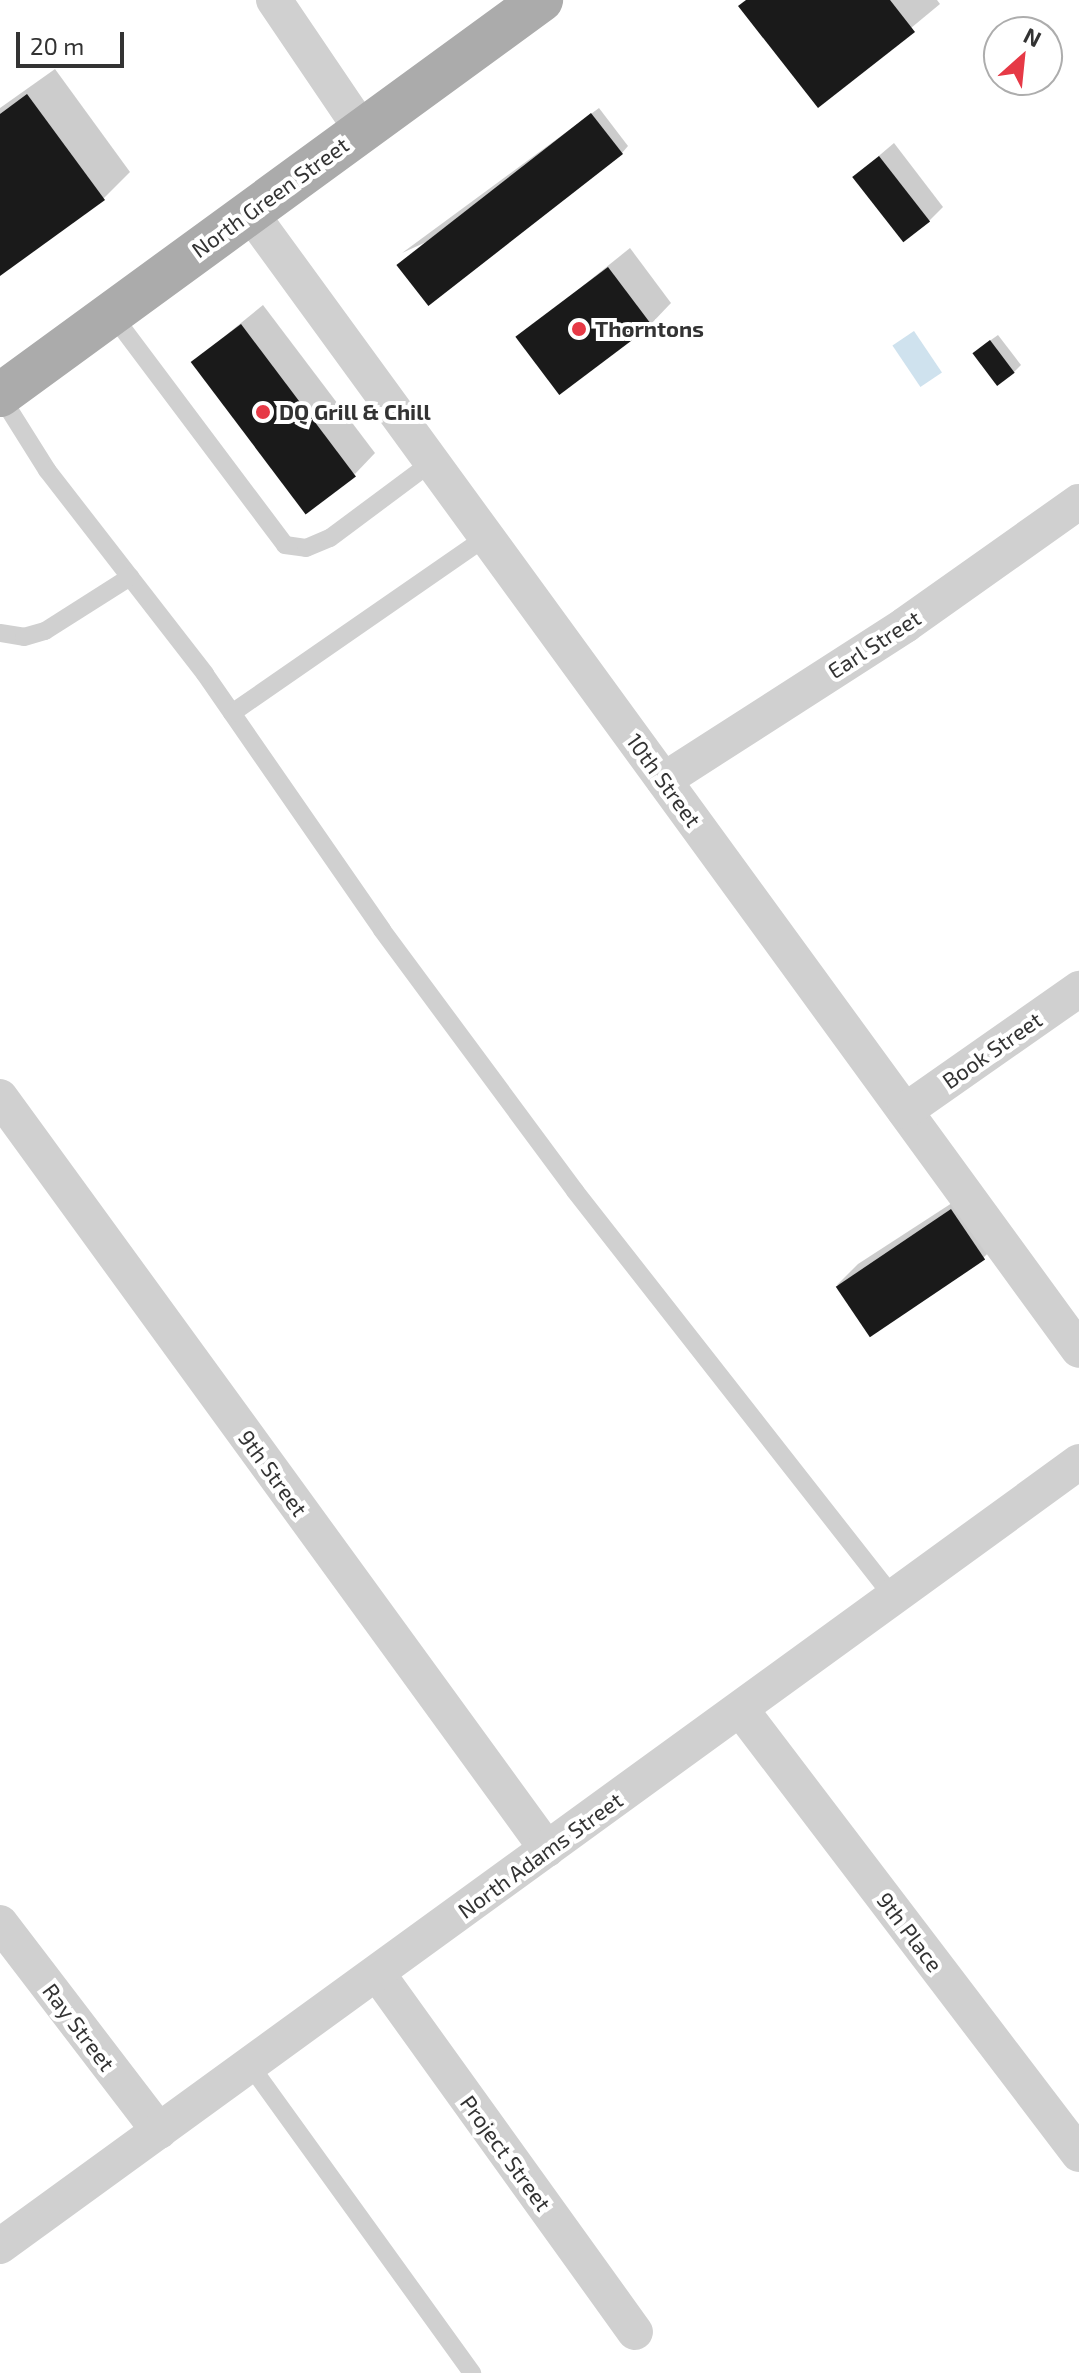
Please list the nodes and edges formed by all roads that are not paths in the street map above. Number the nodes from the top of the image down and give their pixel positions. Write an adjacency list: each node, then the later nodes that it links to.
1 (274, 0): 3 (street)
2 (541, 0): 3 (main road, North Green Street)
3 (362, 130): 4 (main road, North Green Street)
4 (249, 211): 5 (main road, North Green Street); 7 (street, 10th Street)
5 (111, 313): 6 (main road, North Green Street); 7 (lane)
6 (0, 395): 10 (lane)
7 (432, 462): 9 (street, 10th Street)
8 (1079, 502): 13 (street, Earl Street)
9 (486, 537): 12 (lane); 13 (street, 10th Street)
10 (130, 577): 11 (lane); 12 (lane)
11 (0, 633)
12 (232, 713): 19 (lane)
13 (664, 780): 16 (street, 10th Street)
14 (1079, 989): 16 (street, Book Street)
15 (0, 1097): 21 (street, 9th Street)
16 (905, 1111): 17 (street, 10th Street)
17 (1079, 1350)
18 (1079, 1462): 19 (street, North Adams Street)
19 (894, 1598): 20 (street, North Adams Street)
20 (741, 1710): 21 (street, North Adams Street); 26 (street, 9th Place)
21 (547, 1849): 23 (street, North Adams Street)
22 (0, 1923): 25 (street, Ray Street)
23 (377, 1973): 24 (street, North Adams Street); 28 (street, Project Street)
24 (250, 2065): 25 (street, North Adams Street); 29 (lane)
25 (159, 2131): 27 (street, North Adams Street)
26 (1079, 2154)
27 (0, 2246)
28 (635, 2332)
29 (472, 2373)

